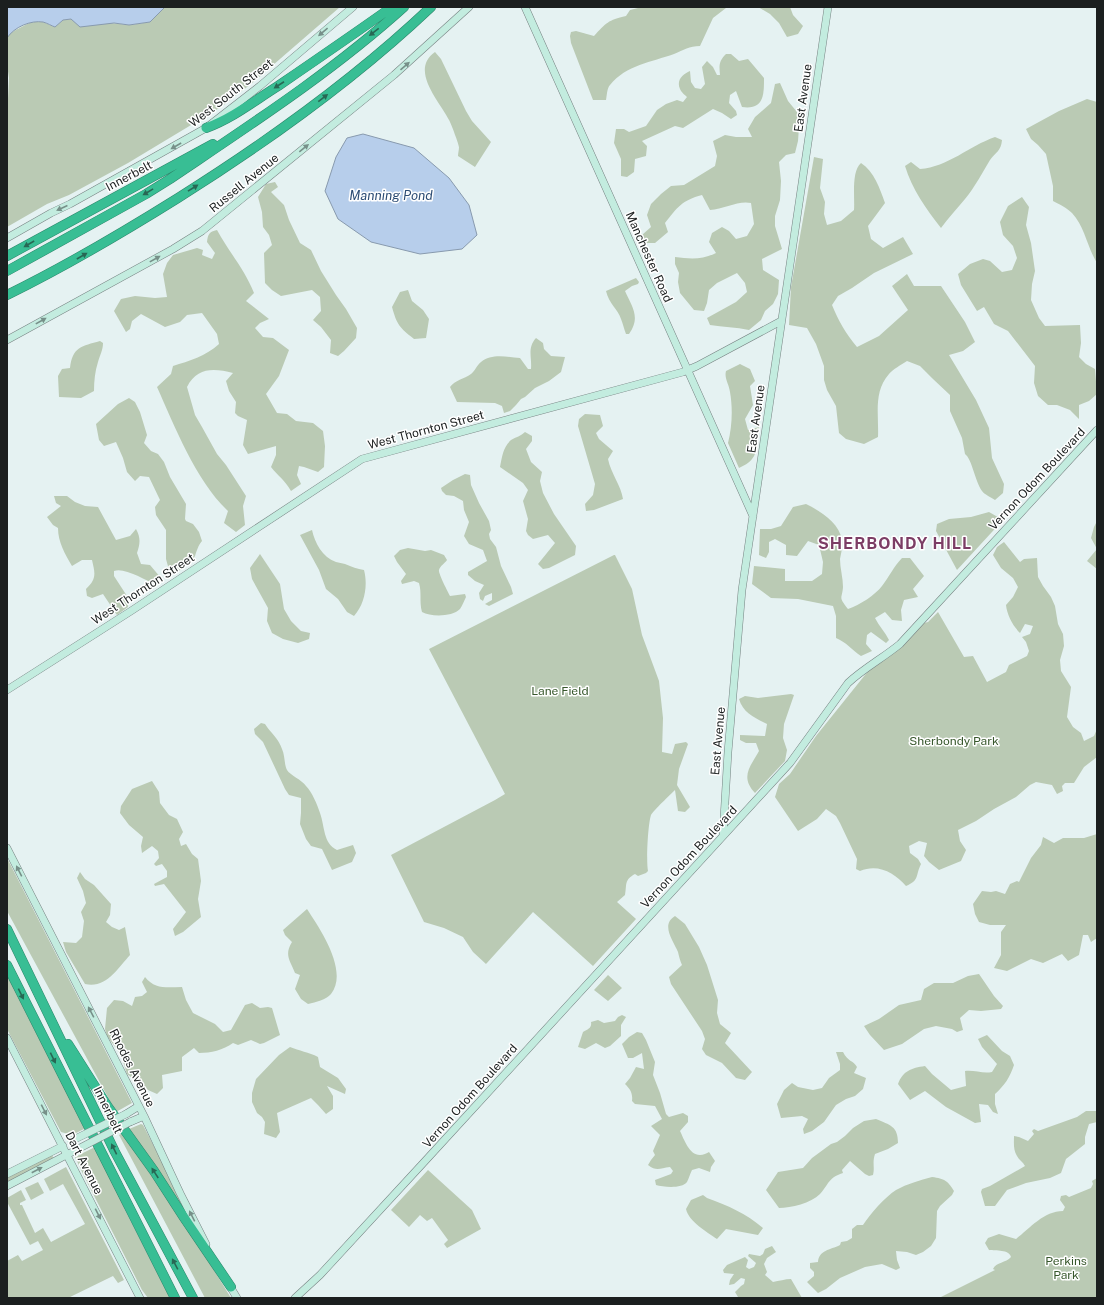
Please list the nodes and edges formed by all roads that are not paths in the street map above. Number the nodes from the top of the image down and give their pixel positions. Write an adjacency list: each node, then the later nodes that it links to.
1 (352, 7): 9 (main road, West South Street, one-way to 9)
2 (392, 7): 9 (highway, one-way to 9)
3 (404, 7): 8 (highway, one-way to 8)
4 (431, 7): 13 (highway, one-way to 4)
5 (469, 7): 17 (main road, Russell Avenue, one-way to 5)
6 (525, 7): 18 (main road, Manchester Road)
7 (828, 7): 16 (main road, East Avenue)
8 (262, 117): 11 (highway, Innerbelt, one-way to 11); 12 (highway, one-way to 12)
9 (206, 128): 10 (main road, West South Street, one-way to 10)
10 (7, 238)
11 (7, 256)
12 (7, 271)
13 (48, 275): 14 (highway); 15 (highway)
14 (7, 296)
15 (7, 300)
16 (781, 322): 18 (main road, West Thornton Street); 20 (main road, East Avenue)
17 (7, 340)
18 (687, 370): 20 (main road, Manchester Road); 21 (main road, West Thornton Street)
19 (1097, 430): 22 (main road, Vernon Odom Boulevard)
20 (753, 516): 22 (main road, East Avenue)
21 (7, 690)
22 (722, 835): 40 (main road, Vernon Odom Boulevard)
23 (7, 848): 28 (main road, Rhodes Avenue, one-way to 23)
24 (7, 929): 26 (highway, Innerbelt)
25 (7, 965): 37 (highway, one-way to 37)
26 (34, 985): 35 (highway, one-way to 26); 38 (highway, Innerbelt, one-way to 26)
27 (7, 1038): 31 (main road, Dart Avenue, one-way to 31)
28 (140, 1106): 29 (main road, Rhodes Avenue); 30 (main road, bridge)
29 (144, 1116): 32 (main road, bridge); 35 (main road, Rhodes Avenue, one-way to 29)
30 (71, 1141)
31 (63, 1146): 32 (main road, Dart Avenue); 33 (main road)
32 (67, 1155): 34 (main road, one-way to 32); 36 (main road, Dart Avenue, one-way to 36)
33 (7, 1174)
34 (7, 1186)
35 (231, 1287): 39 (main road, Rhodes Avenue)
36 (140, 1298)
37 (175, 1298)
38 (193, 1298)
39 (237, 1298)
40 (295, 1298)

